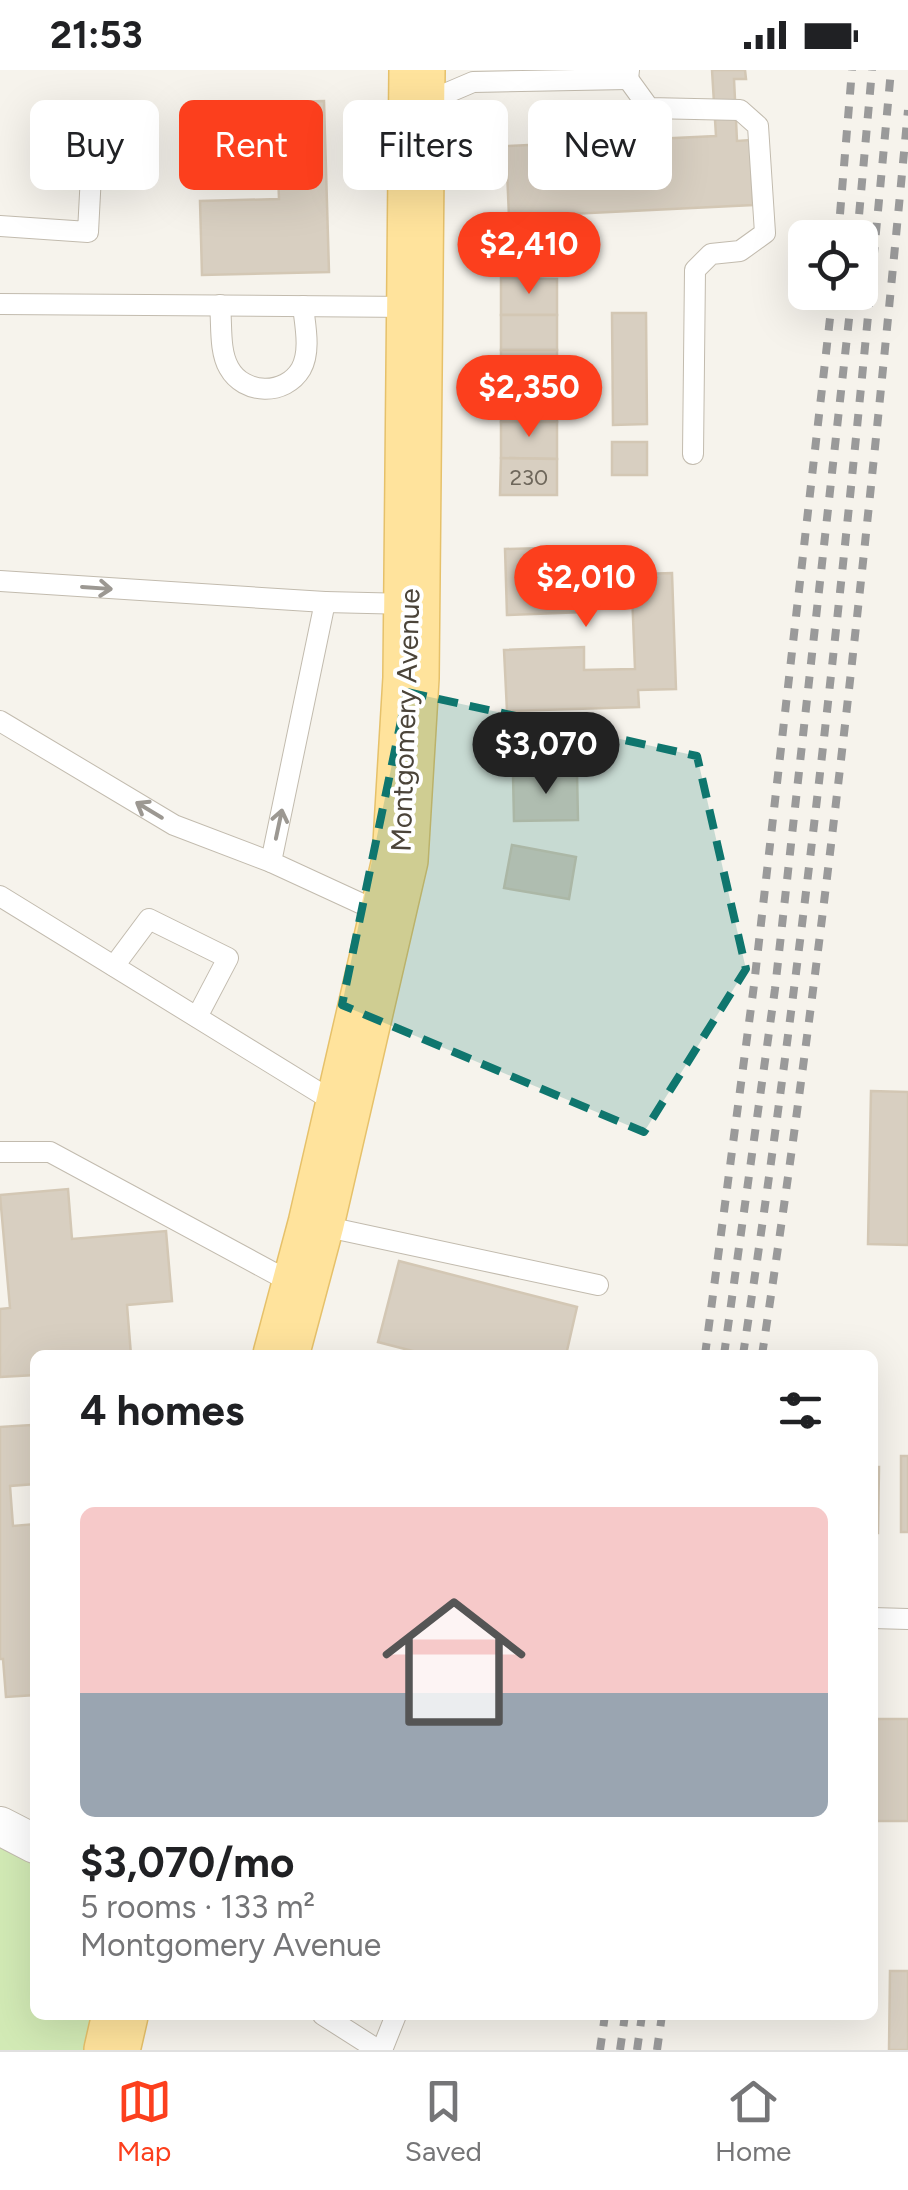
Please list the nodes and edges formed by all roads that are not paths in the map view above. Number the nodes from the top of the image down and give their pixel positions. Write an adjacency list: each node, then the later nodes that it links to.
1 (628, 75): 2 (lane); 9 (lane)
2 (417, 88): 8 (main road, Montgomery Avenue)
3 (90, 190): 4 (lane)
4 (0, 226)
5 (0, 304): 6 (lane)
6 (220, 305): 7 (lane); 7 (lane)
7 (303, 306): 8 (lane)
8 (414, 306): 12 (main road, Montgomery Avenue)
9 (693, 454)
10 (0, 581): 11 (lane, one-way to 11)
11 (326, 602): 12 (lane); 14 (lane, one-way to 11)
12 (411, 604): 16 (main road, Montgomery Avenue)
13 (0, 721): 14 (lane, one-way to 13)
14 (271, 862): 16 (lane)
15 (0, 896): 17 (lane)
16 (388, 916): 19 (main road, Montgomery Avenue)
17 (114, 966): 18 (lane); 18 (lane)
18 (197, 1017): 19 (lane)
19 (343, 1106): 21 (main road, Montgomery Avenue)
20 (0, 1152): 23 (lane)
21 (316, 1224): 22 (lane); 23 (main road, Montgomery Avenue)
22 (598, 1284)
23 (298, 1286): 24 (main road, Montgomery Avenue)
24 (282, 1350)
25 (878, 1618): 26 (lane)
26 (908, 1619)
27 (0, 1826): 28 (street)
28 (30, 1841)
29 (119, 2020): 32 (main road)
30 (331, 2020): 33 (lane)
31 (394, 2020): 33 (lane)
32 (112, 2050)
33 (380, 2050)

